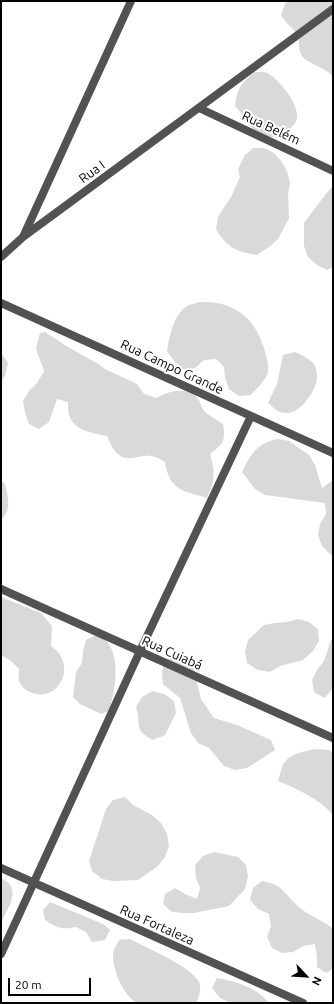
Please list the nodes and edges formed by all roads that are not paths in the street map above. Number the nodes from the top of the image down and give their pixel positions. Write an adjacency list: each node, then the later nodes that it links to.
1 (130, 1): 5 (street)
2 (333, 9): 3 (street, Rua I)
3 (199, 108): 4 (street, Rua Belém); 5 (street, Rua I)
4 (333, 171)
5 (23, 237): 6 (street, Rua I)
6 (1, 257)
7 (1, 302): 8 (street, Rua Campo Grande)
8 (251, 416): 9 (street, Rua Campo Grande); 11 (street)
9 (333, 453)
10 (1, 589): 11 (street, Rua Cuiabá)
11 (140, 651): 12 (street, Rua Cuiabá); 14 (street)
12 (333, 738)
13 (1, 868): 14 (street, Rua Fortaleza)
14 (33, 883): 15 (street); 16 (street, Rua Fortaleza)
15 (1, 954)
16 (303, 1003)

